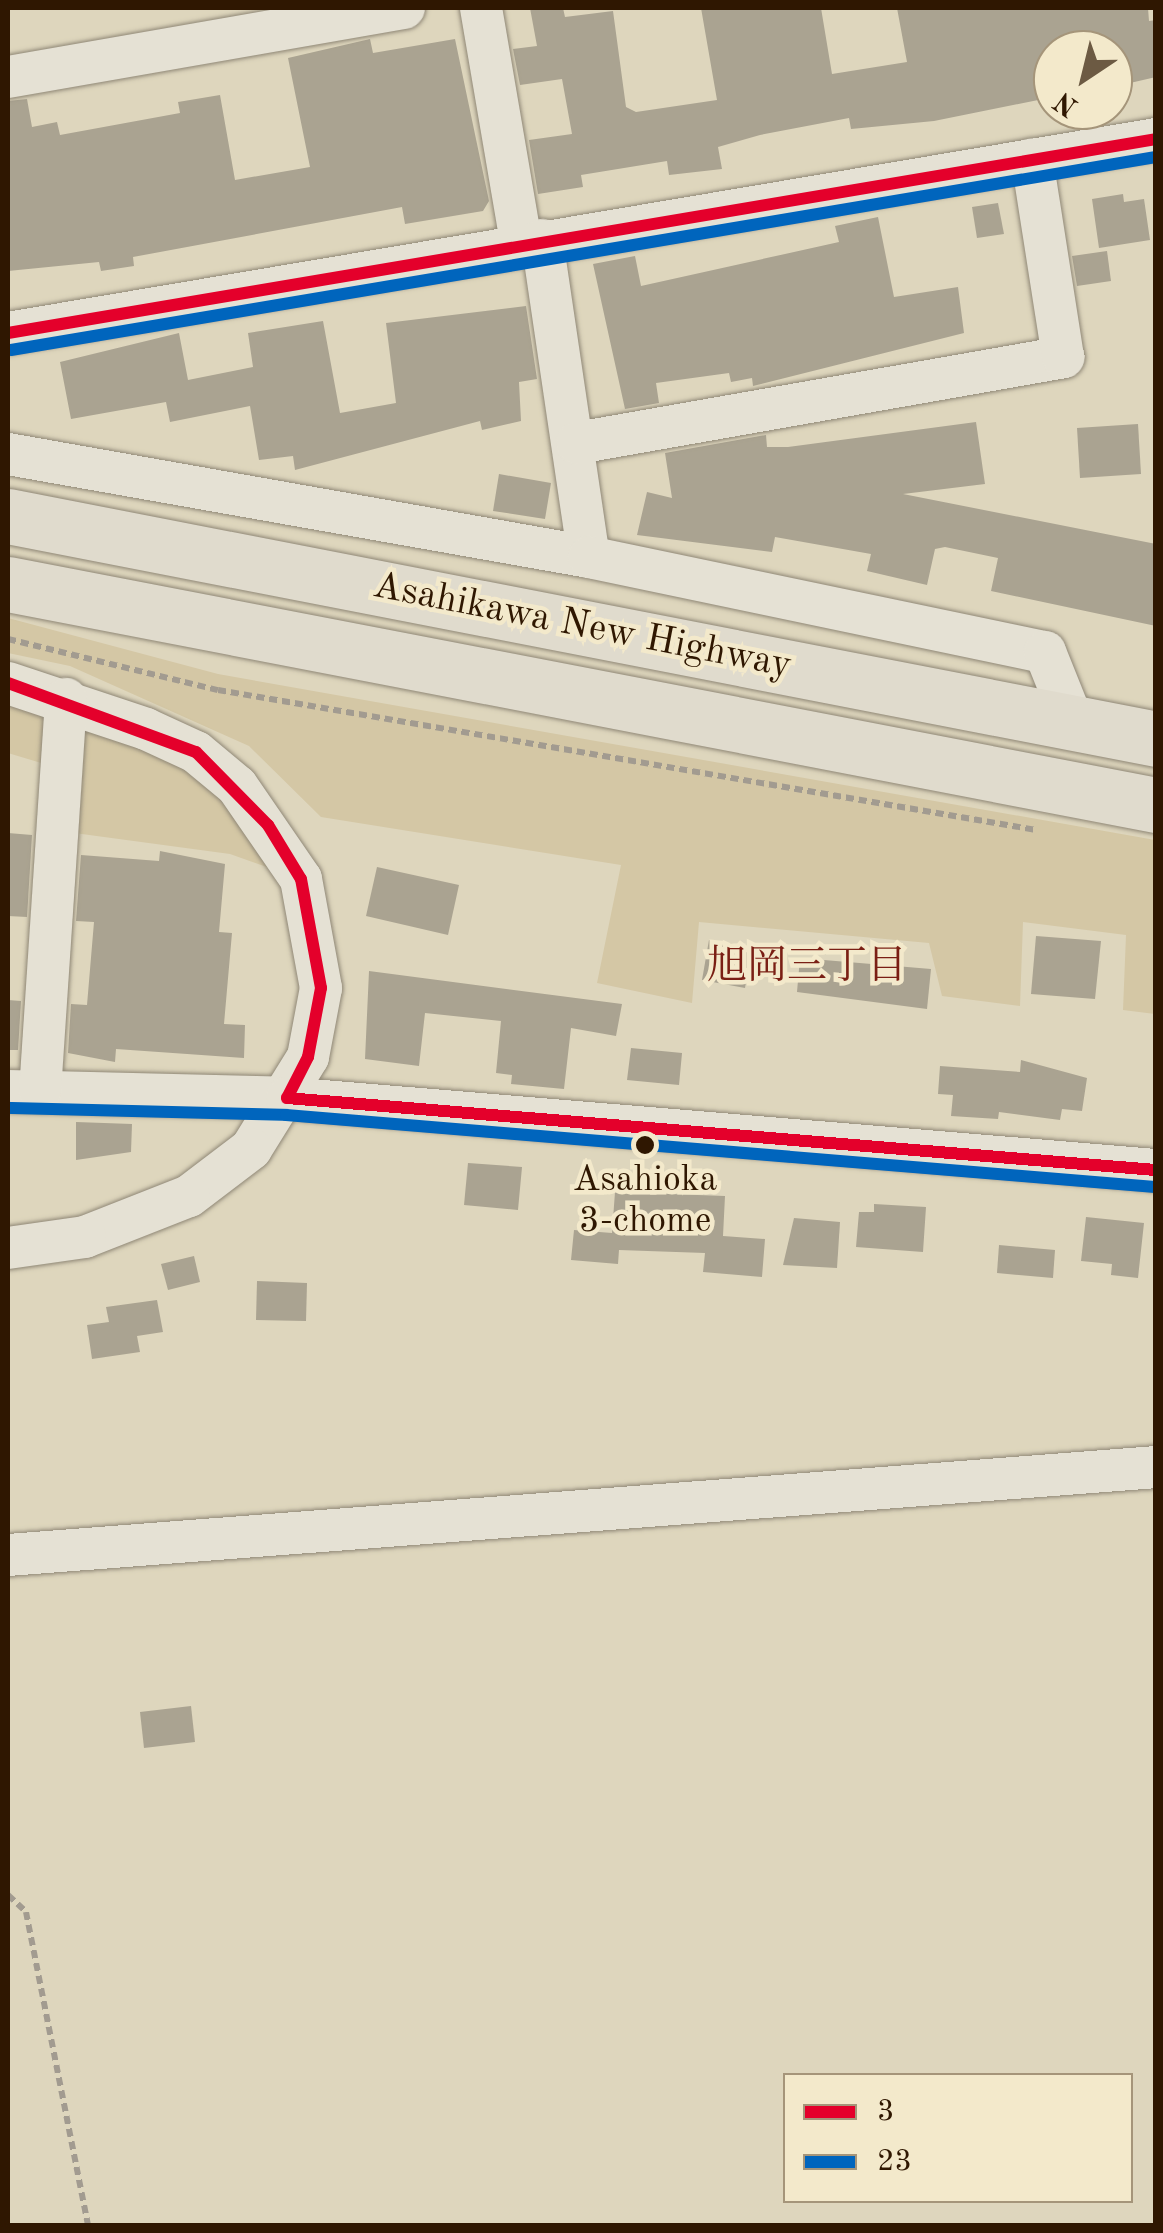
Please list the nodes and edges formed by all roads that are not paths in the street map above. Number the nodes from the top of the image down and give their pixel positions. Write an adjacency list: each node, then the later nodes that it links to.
1 (404, 8): 3 (street)
2 (480, 8): 6 (street)
3 (8, 77)
4 (1156, 138): 5 (street)
5 (1032, 160): 6 (street); 8 (street)
6 (532, 241): 7 (street); 8 (street)
7 (8, 334)
8 (577, 443): 11 (street)
9 (8, 454): 11 (street)
10 (8, 516): 15 (highway, Asahikawa New Highway)
11 (589, 557): 15 (street)
12 (8, 584): 17 (highway, Asahikawa New Highway)
13 (8, 683): 14 (street)
14 (66, 699): 18 (street); 19 (street)
15 (1073, 722): 16 (highway, Asahikawa New Highway)
16 (1156, 740)
17 (1156, 805)
18 (24, 1092): 19 (street)
19 (286, 1098): 20 (street); 21 (street)
20 (1156, 1170)
21 (8, 1248)
22 (1156, 1467): 23 (street)
23 (8, 1556)

